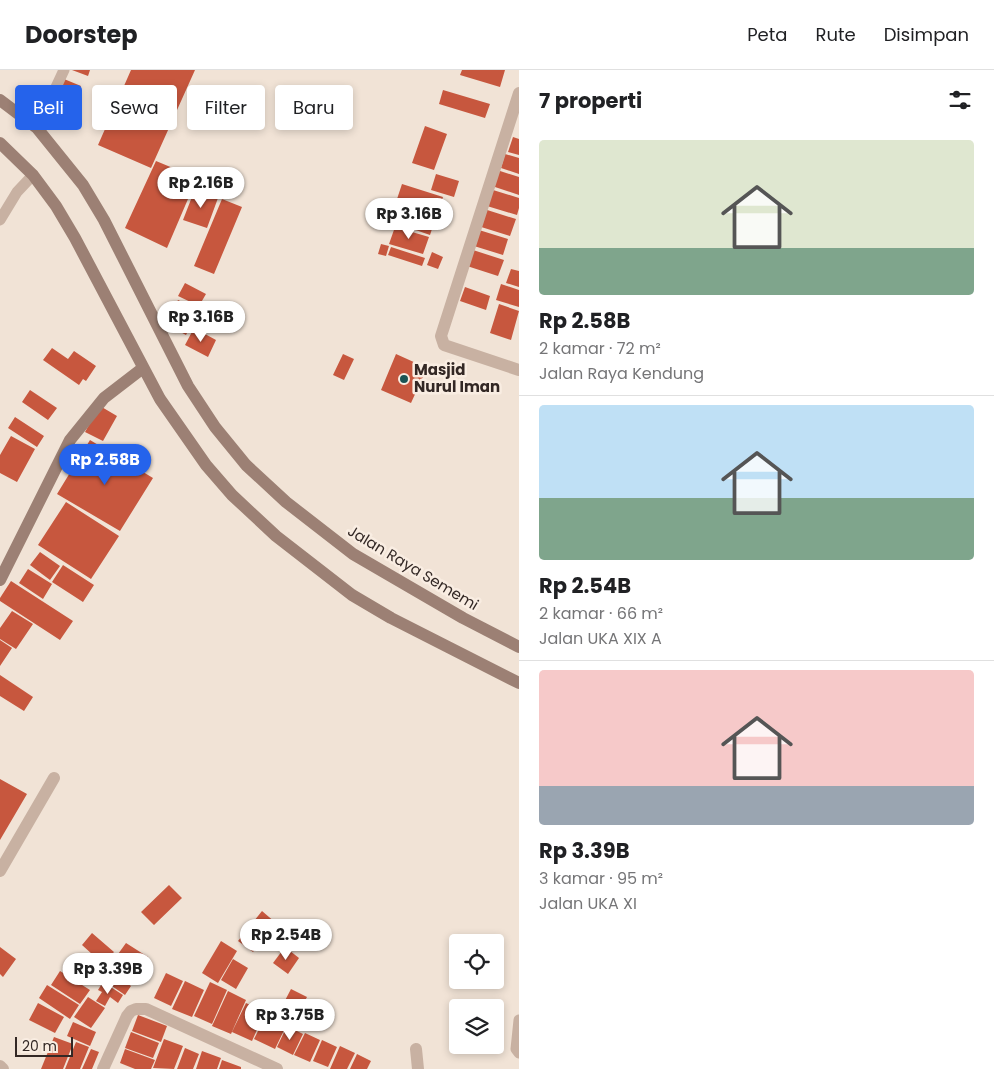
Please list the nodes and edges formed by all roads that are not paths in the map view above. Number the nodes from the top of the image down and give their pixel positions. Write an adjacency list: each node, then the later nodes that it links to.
1 (64, 70): 2 (lane)
2 (57, 85)
3 (519, 93): 11 (street)
4 (0, 100): 5 (main road, Jalan Raya Sememi)
5 (15, 111)
6 (39, 130): 13 (main road, Jalan Raya Sememi)
7 (0, 143): 8 (main road)
8 (25, 184): 9 (lane); 10 (main road)
9 (0, 220)
10 (143, 368): 12 (main road); 14 (main road)
11 (519, 370)
12 (0, 580)
13 (519, 648)
14 (519, 683)
15 (54, 778): 16 (street)
16 (0, 871)
17 (519, 1020): 19 (lane)
18 (416, 1050): 22 (street)
19 (519, 1052)
20 (103, 1069): 21 (street)
21 (277, 1069)
22 (418, 1069)

